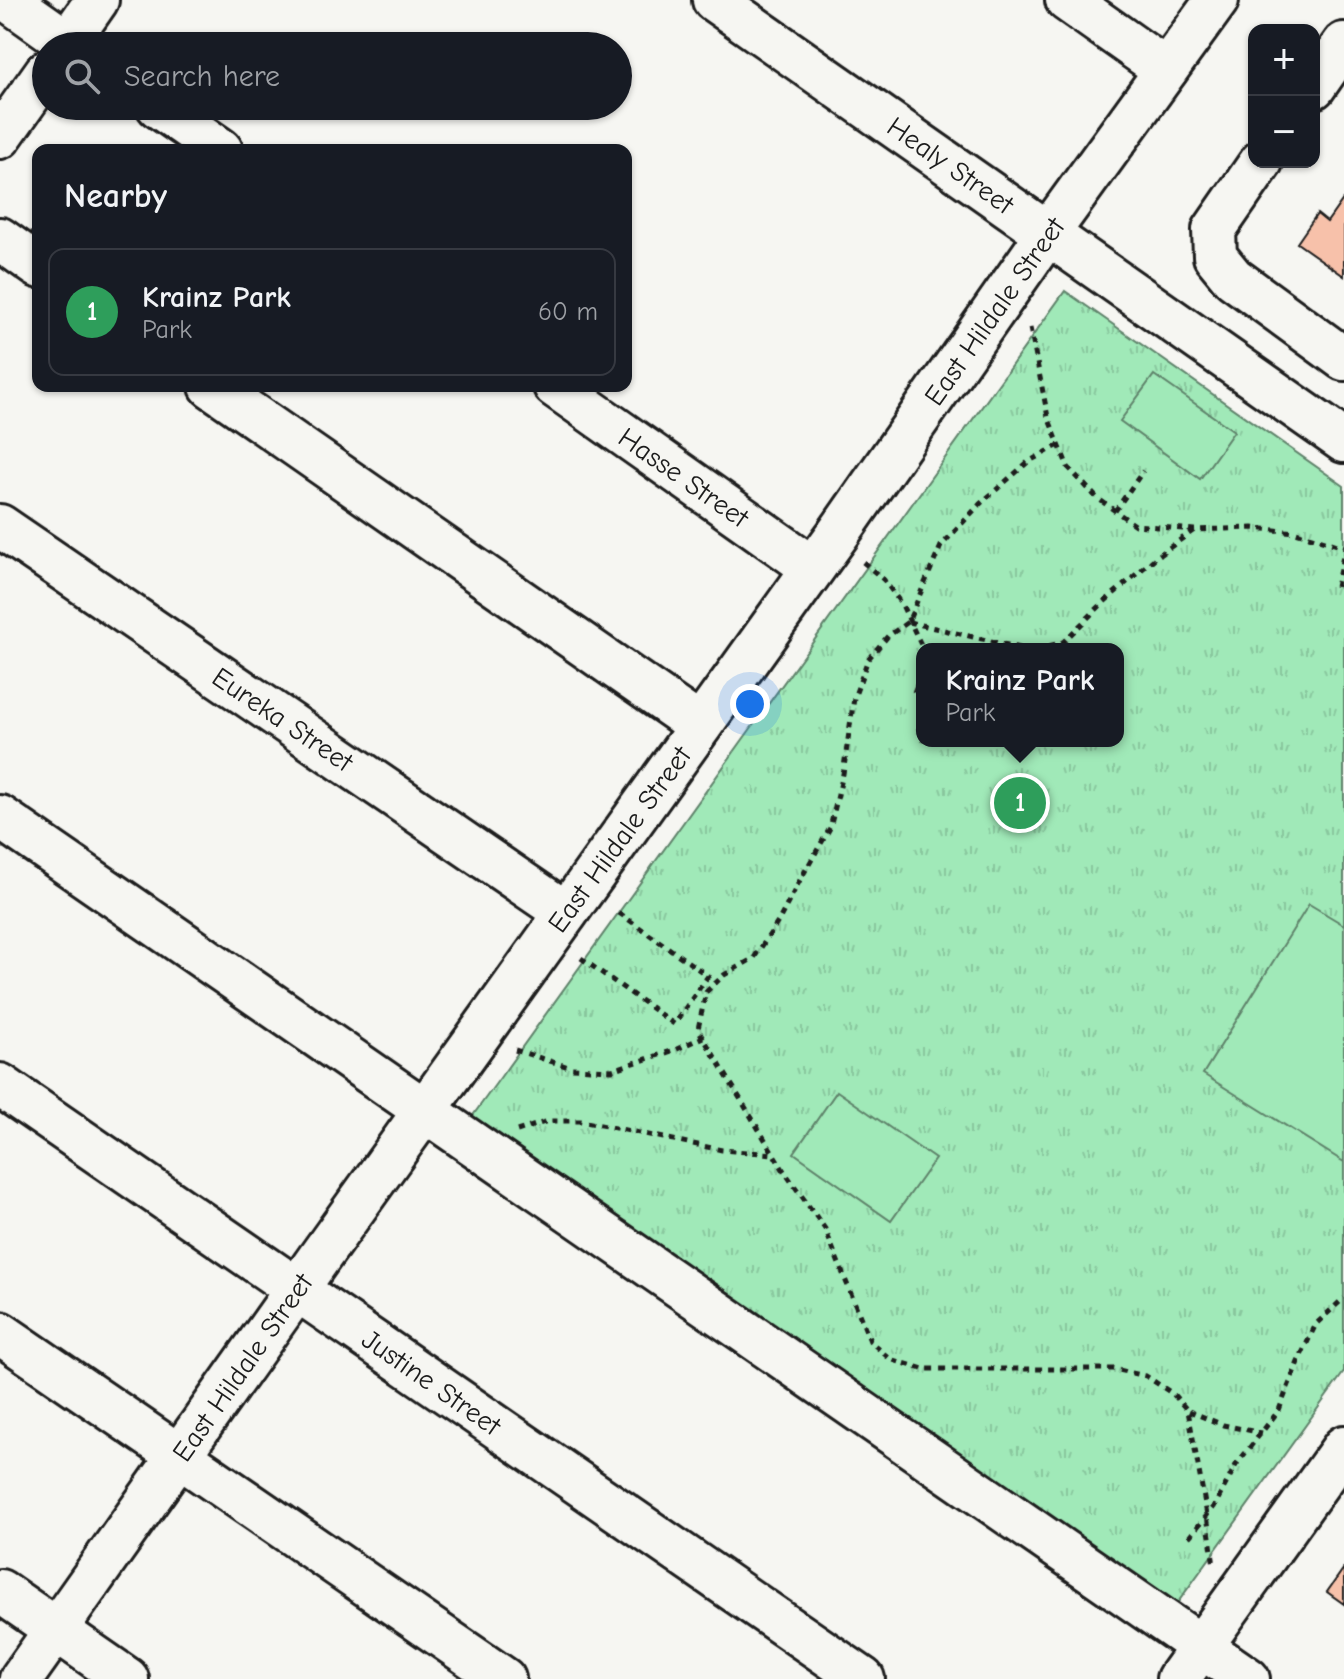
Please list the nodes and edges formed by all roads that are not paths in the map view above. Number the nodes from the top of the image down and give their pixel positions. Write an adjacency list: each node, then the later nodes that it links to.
1 (8, 0): 6 (street)
2 (97, 0): 7 (street)
3 (714, 0): 16 (street, Healy Street)
4 (1067, 0): 9 (street)
5 (1217, 0): 9 (street, East Hildale Street)
6 (42, 32)
7 (76, 32)
8 (1344, 44): 10 (street)
9 (1166, 70): 16 (street, East Hildale Street)
10 (1320, 78)
11 (32, 94): 13 (street)
12 (178, 120): 14 (street)
13 (0, 137)
14 (212, 144)
15 (1257, 168): 19 (street)
16 (1048, 233): 22 (street, Healy Street); 24 (street, East Hildale Street)
17 (0, 239): 18 (street)
18 (32, 262)
19 (1344, 359)
20 (220, 392): 25 (street)
21 (564, 392): 24 (street, Hasse Street)
22 (1344, 441)
23 (0, 526): 27 (street, Eureka Street)
24 (813, 568): 25 (street, East Hildale Street)
25 (700, 726): 27 (street, East Hildale Street)
26 (0, 817): 29 (street)
27 (566, 913): 29 (street, East Hildale Street)
28 (0, 1085): 30 (street, Justine Street)
29 (425, 1111): 30 (street, East Hildale Street); 36 (street)
30 (297, 1289): 33 (street, East Hildale Street); 40 (street, Justine Street)
31 (0, 1333): 33 (street)
32 (1344, 1447): 36 (street)
33 (178, 1456): 35 (street, East Hildale Street); 39 (street)
34 (0, 1591): 35 (street)
35 (56, 1630): 37 (street, East Hildale Street); 38 (street)
36 (1190, 1663): 41 (street)
37 (21, 1679)
38 (127, 1679)
39 (504, 1679)
40 (863, 1679)
41 (1248, 1679)

